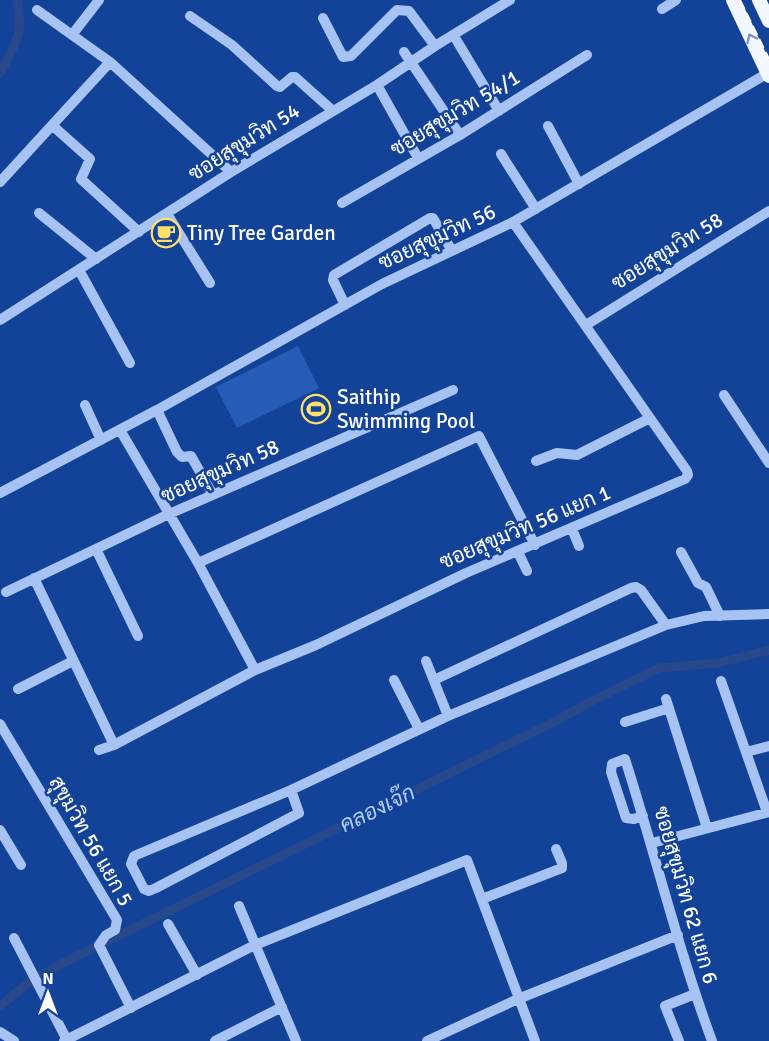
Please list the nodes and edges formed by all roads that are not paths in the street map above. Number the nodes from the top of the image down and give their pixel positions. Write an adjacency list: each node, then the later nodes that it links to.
1 (99, 0): 11 (street)
2 (510, 0): 12 (street, ซอยสุขุมวิท 54)
3 (676, 0): 6 (street)
4 (733, 0): 18 (main road, one-way to 4)
5 (759, 0): 10 (main road)
6 (662, 9)
7 (37, 10): 11 (street)
8 (190, 16): 20 (street)
9 (323, 18): 13 (street)
10 (769, 21)
11 (72, 35): 16 (street)
12 (454, 36): 13 (street, ซอยสุขุมวิท 54); 21 (street)
13 (435, 46): 17 (street, ซอยสุขุมวิท 54)
14 (404, 52): 17 (street)
15 (587, 56): 21 (street, ซอยสุขุมวิท 54/1)
16 (110, 62): 22 (street); 27 (street)
17 (413, 62): 19 (street, ซอยสุขุมวิท 54); 24 (street)
18 (768, 75): 29 (street, ซอยสุขุมวิท 56)
19 (377, 85): 20 (street, ซอยสุขุมวิท 54); 26 (street)
20 (333, 111): 27 (street, ซอยสุขุมวิท 54)
21 (499, 111): 24 (street, ซอยสุขุมวิท 54/1)
22 (53, 126): 28 (street); 36 (street)
23 (548, 126): 29 (street)
24 (460, 135): 26 (street, ซอยสุขุมวิท 54/1)
25 (501, 154): 31 (street)
26 (418, 158): 30 (street, ซอยสุขุมวิท 54/1)
27 (231, 172): 34 (street, ซอยสุขุมวิท 54)
28 (0, 182)
29 (579, 184): 31 (street, ซอยสุขุมวิท 56)
30 (342, 203)
31 (536, 209): 35 (street, ซอยสุขุมวิท 56)
32 (769, 211): 43 (street, ซอยสุขุมวิท 58)
33 (39, 213): 38 (street)
34 (167, 214): 36 (street, ซอยสุขุมวิท 54); 40 (street)
35 (513, 222): 37 (street, ซอยสุขุมวิท 56); 43 (street, ซอยสุขุมวิท 56 แยก 1)
36 (139, 232): 38 (street, ซอยสุขุมวิท 54)
37 (452, 251): 41 (street, ซอยสุขุมวิท 56); 41 (street)
38 (96, 259): 39 (street, ซอยสุขุมวิท 54)
39 (79, 270): 42 (street, ซอยสุขุมวิท 54); 44 (street)
40 (210, 283)
41 (345, 305): 48 (street, ซอยสุขุมวิท 56)
42 (0, 320)
43 (586, 325): 49 (street, ซอยสุขุมวิท 56 แยก 1)
44 (130, 363)
45 (453, 390): 55 (street, ซอยสุขุมวิท 58)
46 (724, 395): 53 (street)
47 (85, 405): 51 (street)
48 (157, 410): 50 (street, ซอยสุขุมวิท 56); 55 (street)
49 (650, 418): 52 (street); 57 (street, ซอยสุขุมวิท 56 แยก 1)
50 (120, 430): 51 (street, ซอยสุขุมวิท 56); 56 (street)
51 (101, 440): 54 (street, ซอยสุขุมวิท 56)
52 (536, 461)
53 (769, 463)
54 (0, 492)
55 (213, 495): 56 (street, ซอยสุขุมวิท 58)
56 (169, 514): 60 (street, ซอยสุขุมวิท 58); 63 (street)
57 (572, 529): 58 (street, ซอยสุขุมวิท 56 แยก 1); 59 (street)
58 (535, 545): 61 (street, ซอยสุขุมวิท 56 แยก 1); 63 (street)
59 (579, 546)
60 (96, 549): 65 (street, ซอยสุขุมวิท 58); 70 (street)
61 (518, 552): 64 (street); 73 (street, ซอยสุขุมวิท 56 แยก 1)
62 (681, 552): 68 (street)
63 (198, 563): 73 (street)
64 (527, 571)
65 (34, 578): 66 (street, ซอยสุขุมวิท 58); 71 (street)
66 (6, 592)
67 (769, 614): 68 (street)
68 (720, 616): 69 (street)
69 (666, 625): 75 (street); 78 (street)
70 (138, 636)
71 (73, 661): 77 (street); 82 (street)
72 (426, 661): 75 (street)
73 (255, 670): 82 (street, ซอยสุขุมวิท 56 แยก 1)
74 (394, 680): 81 (street)
75 (434, 680): 78 (street)
76 (721, 681): 85 (street)
77 (18, 689)
78 (448, 716): 81 (street)
79 (625, 722): 89 (street)
80 (0, 724): 104 (street, สุขุมวิท 56 แยก 5)
81 (419, 729): 86 (street)
82 (114, 745): 84 (street, ซอยสุขุมวิท 56 แยก 1)
83 (769, 746): 85 (street)
84 (99, 750)
85 (746, 752): 87 (street)
86 (291, 790): 86 (street)
87 (768, 812): 89 (street)
88 (643, 816): 88 (street, ซอยสุขุมวิท 62 แยก 6); 91 (street, ซอยสุขุมวิท 62 แยก 6)
89 (707, 828): 91 (street)
90 (0, 830): 93 (street)
91 (652, 843): 97 (street, ซอยสุขุมวิท 62 แยก 6)
92 (556, 849): 94 (street)
93 (21, 865)
94 (482, 899): 99 (street); 102 (street)
95 (239, 906): 99 (street)
96 (168, 924): 100 (street)
97 (678, 935): 101 (street, ซอยสุขุมวิท 62 แยก 6); 102 (street)
98 (14, 938): 106 (street)
99 (255, 945): 100 (street); 103 (street)
100 (196, 975): 104 (street)
101 (694, 994): 112 (street); 113 (street, ซอยสุขุมวิท 62 แยก 6)
102 (518, 999): 110 (street); 111 (street)
103 (282, 1007): 108 (street); 109 (street)
104 (131, 1008): 106 (street)
105 (0, 1032): 107 (street)
106 (65, 1040)
107 (14, 1041)
108 (215, 1041)
109 (296, 1041)
110 (427, 1041)
111 (535, 1041)
112 (679, 1041)
113 (712, 1041)

